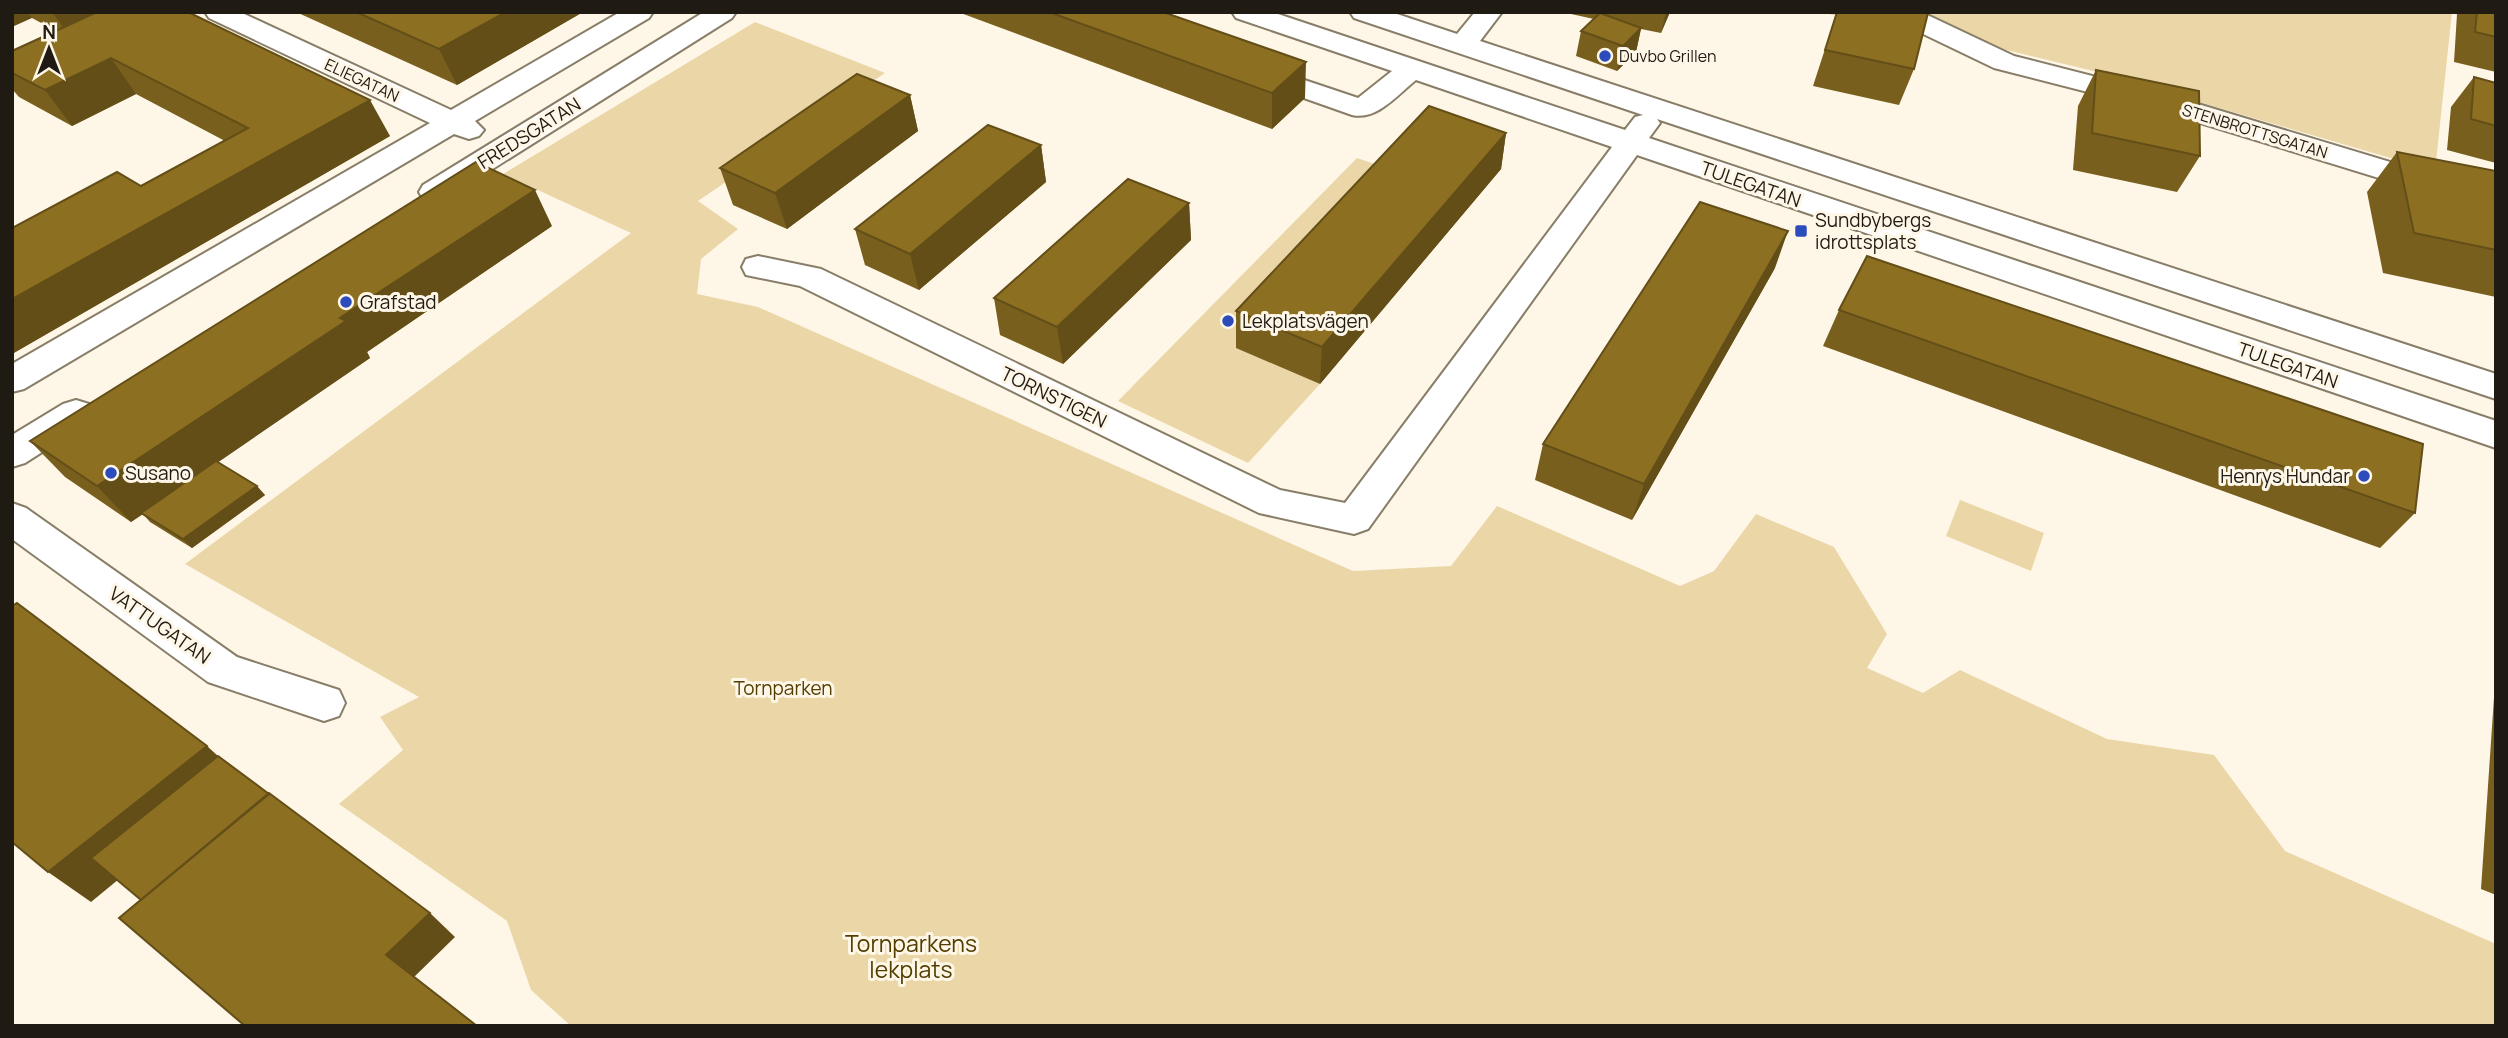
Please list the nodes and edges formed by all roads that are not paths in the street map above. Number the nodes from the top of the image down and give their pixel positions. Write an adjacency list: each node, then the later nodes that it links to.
1 (218, 12): 12 (street, ELIEGATAN)
2 (640, 12): 12 (street)
3 (723, 12): 14 (street, FREDSGATAN)
4 (1245, 12): 10 (street, TULEGATAN)
5 (1363, 12): 8 (street)
6 (1489, 12): 8 (street)
7 (1902, 14): 15 (street, STENBROTTSGATAN)
8 (1463, 44): 11 (street)
9 (1229, 62): 10 (street)
10 (1412, 69): 13 (street, TULEGATAN)
11 (1656, 108): 13 (street); 19 (street)
12 (450, 122): 14 (street, ELIEGATAN); 18 (street)
13 (1631, 143): 17 (street, TORNSTIGEN); 21 (street, TULEGATAN)
14 (506, 148): 16 (street, FREDSGATAN)
15 (2496, 204)
16 (412, 206)
17 (758, 267)
18 (12, 380)
19 (2496, 387)
20 (106, 394): 22 (street)
21 (2496, 435)
22 (12, 453)
23 (12, 518): 24 (street, VATTUGATAN)
24 (324, 703)

